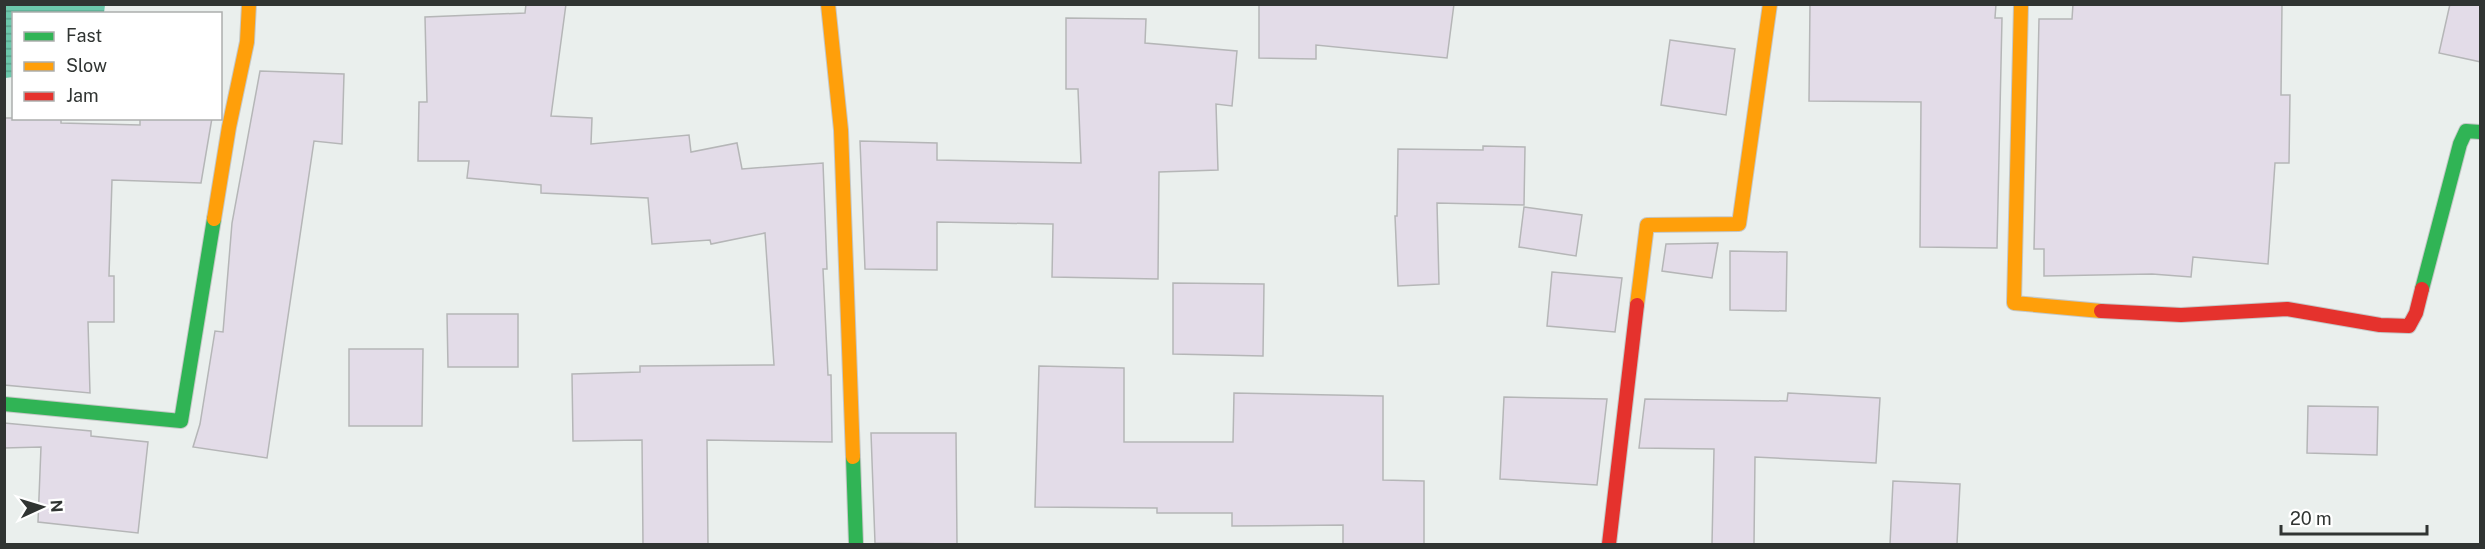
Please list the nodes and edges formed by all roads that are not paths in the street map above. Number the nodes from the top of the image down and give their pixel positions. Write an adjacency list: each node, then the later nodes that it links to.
1 (249, 4): 6 (street)
2 (828, 4): 7 (street)
3 (1770, 4): 8 (street)
4 (2021, 4): 5 (street)
5 (2481, 132)
6 (4, 404)
7 (856, 544)
8 (1609, 544)

